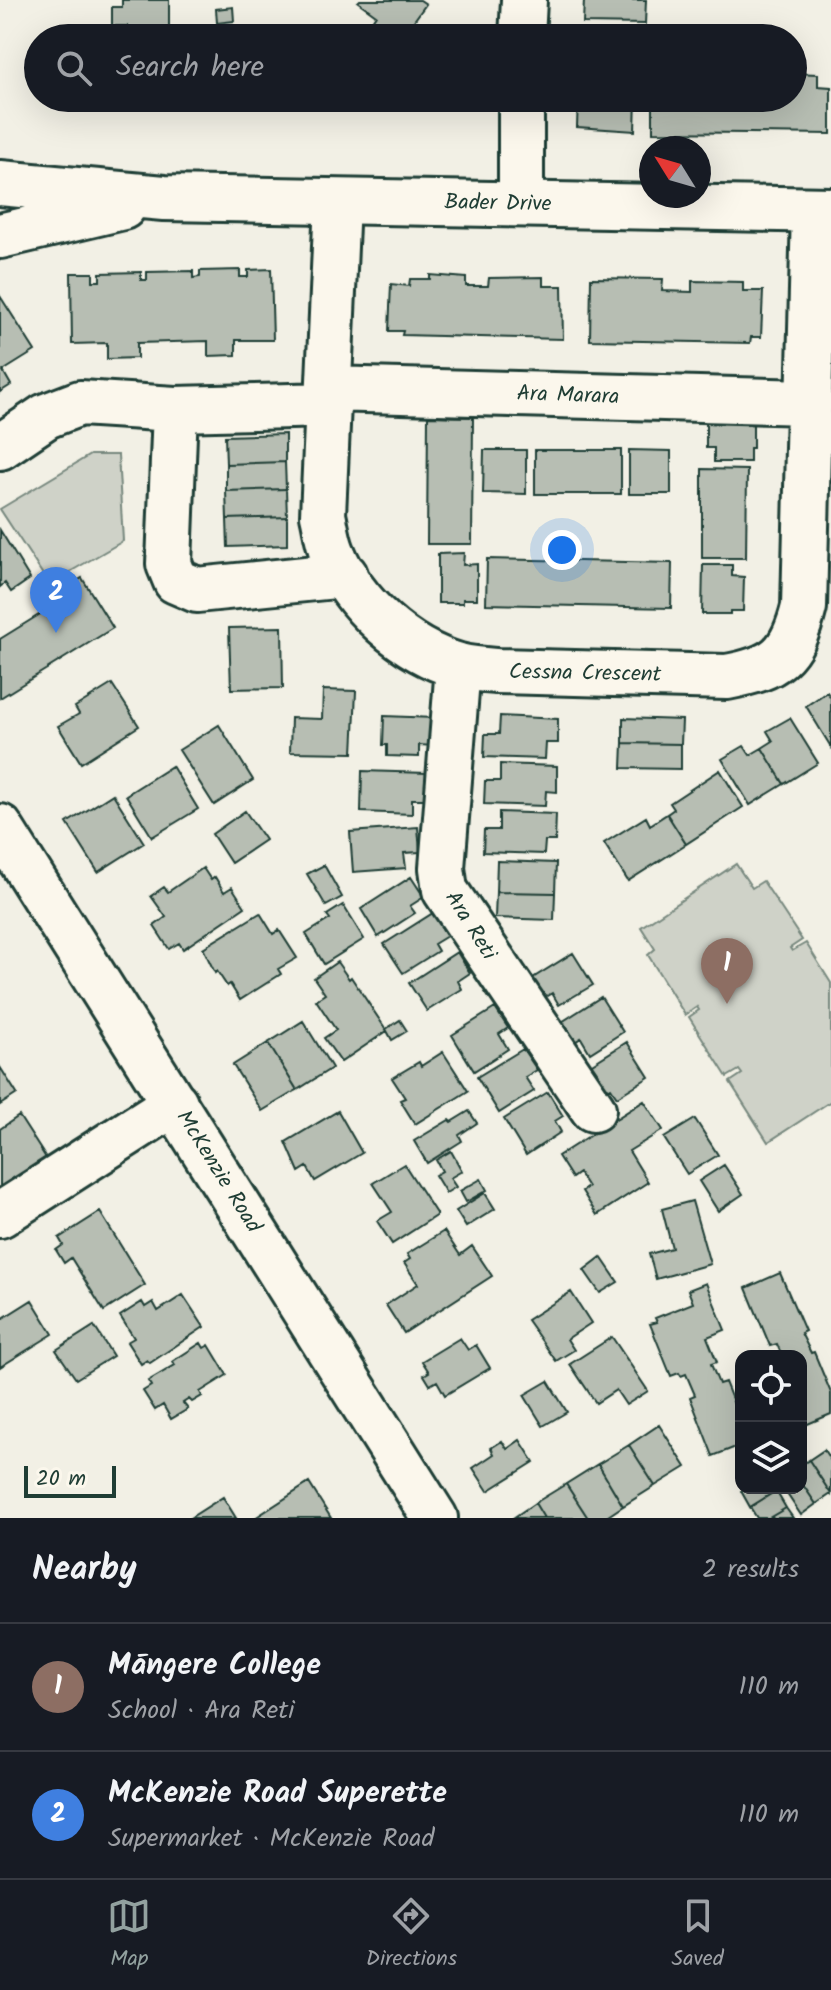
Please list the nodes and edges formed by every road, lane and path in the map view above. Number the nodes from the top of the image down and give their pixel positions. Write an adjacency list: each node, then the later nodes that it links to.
1 (524, 0): 2 (street)
2 (523, 24)
3 (521, 112): 7 (street)
4 (0, 183): 5 (street, Bader Drive)
5 (164, 198): 6 (street, Bader Drive); 9 (street, Bader Drive)
6 (337, 202): 7 (street, Bader Drive); 10 (street, Cessna Crescent)
7 (521, 204): 8 (street, Bader Drive)
8 (822, 210): 11 (street, Cessna Crescent)
9 (0, 236)
10 (328, 397): 11 (street, Ara Marara); 12 (street, Ara Marara); 14 (street, Cessna Crescent)
11 (808, 402): 15 (street, Cessna Crescent)
12 (175, 409): 13 (street, Ara Marara); 14 (street)
13 (0, 447)
14 (345, 575): 15 (street, Cessna Crescent)
15 (458, 666): 18 (street, Ara Reti)
16 (0, 827): 17 (street, McKenzie Road)
17 (175, 1103): 19 (street); 20 (street, McKenzie Road)
18 (593, 1109)
19 (0, 1215)
20 (423, 1514)

